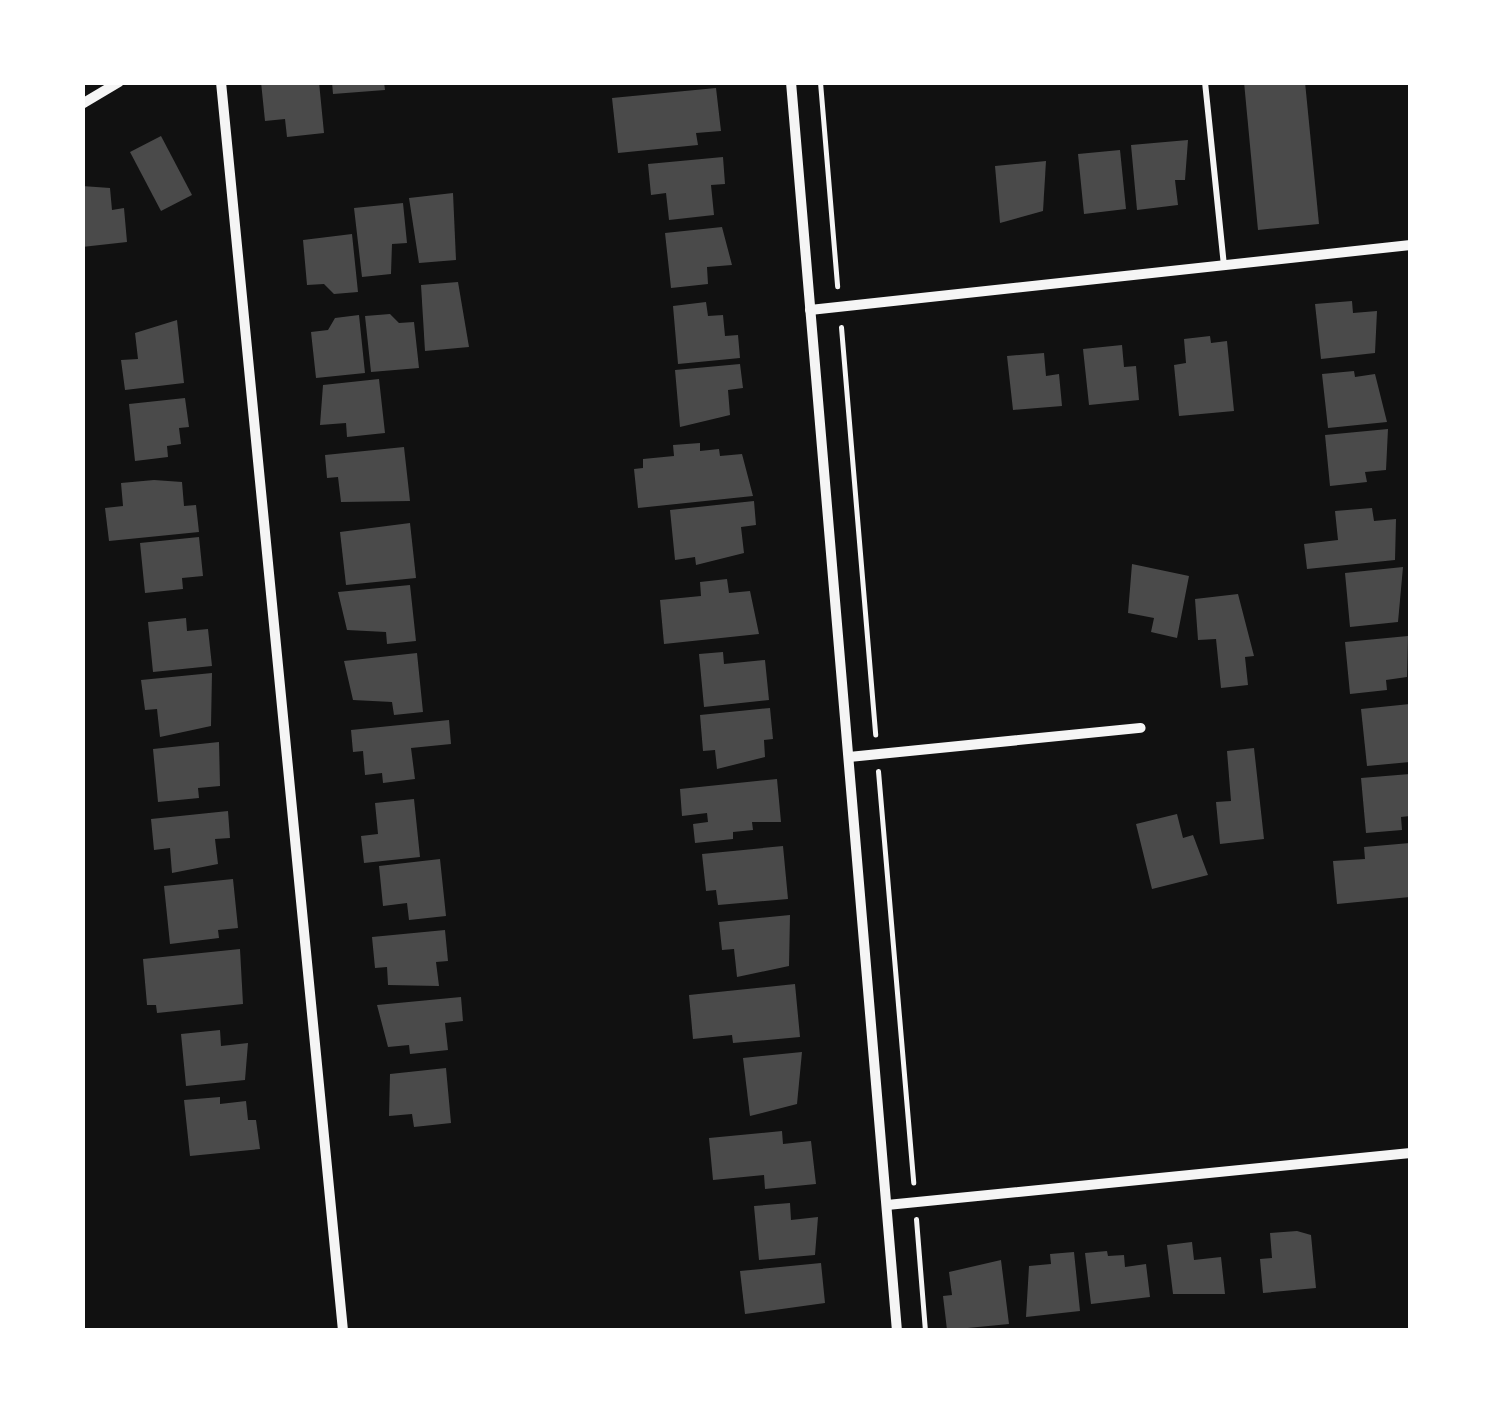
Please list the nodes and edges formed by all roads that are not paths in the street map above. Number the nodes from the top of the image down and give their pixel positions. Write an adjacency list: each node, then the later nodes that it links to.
1 (119, 82): 5 (street)
2 (221, 82): 13 (street)
3 (790, 82): 8 (street)
4 (1205, 82): 7 (lane)
5 (82, 104)
6 (1410, 245): 7 (street)
7 (1224, 268): 8 (street)
8 (810, 310): 10 (street)
9 (1141, 728): 10 (street)
10 (849, 757): 12 (street)
11 (1410, 1153): 12 (street)
12 (886, 1205): 14 (street)
13 (344, 1330)
14 (897, 1330)

